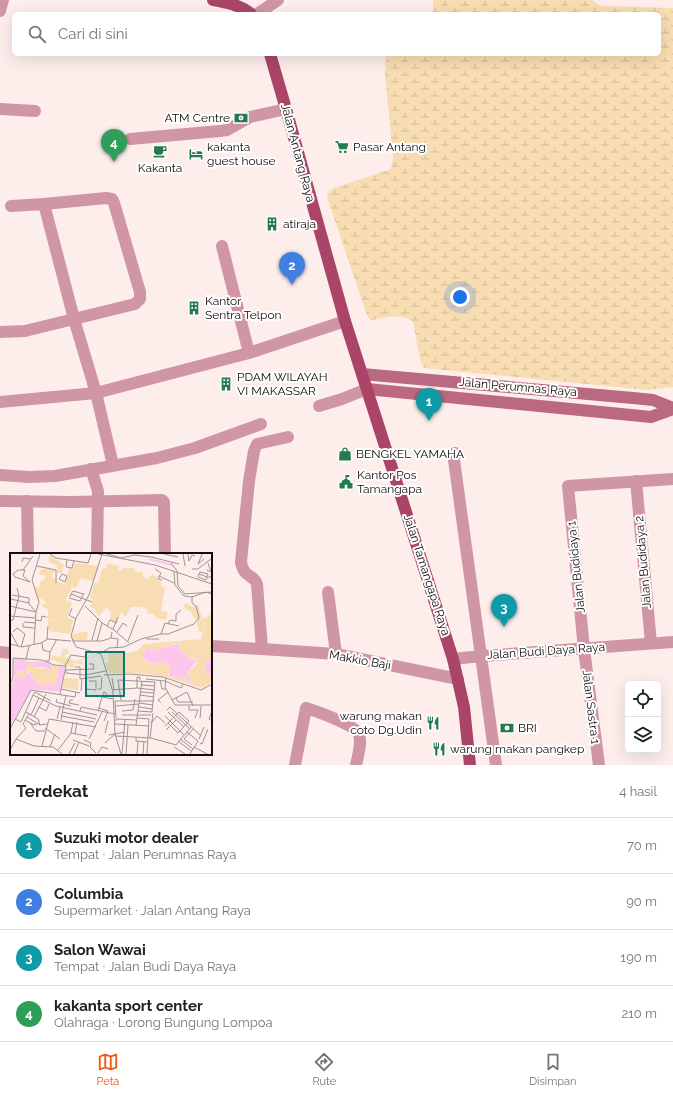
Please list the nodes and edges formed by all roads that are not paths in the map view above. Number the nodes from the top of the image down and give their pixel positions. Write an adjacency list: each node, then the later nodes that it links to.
1 (3, 0): 4 (street)
2 (213, 0): 5 (main road)
3 (278, 0): 6 (street)
4 (0, 11)
5 (249, 12)
6 (260, 12)
7 (271, 56): 9 (main road, Jalan Antang Raya)
8 (0, 109): 10 (street)
9 (286, 109): 11 (street); 16 (main road, Jalan Antang Raya)
10 (35, 111)
11 (130, 139)
12 (44, 204): 13 (street); 15 (street); 15 (street)
13 (11, 206)
14 (222, 246): 18 (street)
15 (74, 319): 17 (street); 21 (street)
16 (345, 322): 18 (street); 19 (main road, Jalan Antang Raya)
17 (0, 332)
18 (249, 353): 21 (street)
19 (362, 374): 20 (main road, Jalan Antang Raya); 24 (street, Jalan Perumnas Raya)
20 (367, 389): 23 (street); 24 (street, Jalan Perumnas Raya); 49 (main road, Jalan Tamangapa Raya)
21 (96, 393): 22 (street); 28 (street)
22 (0, 402)
23 (319, 406)
24 (673, 409)
25 (261, 424): 28 (street)
26 (288, 437): 43 (street)
27 (455, 453): 48 (street)
28 (113, 465): 29 (street)
29 (92, 473): 30 (street); 33 (street)
30 (0, 475)
31 (673, 479): 32 (street)
32 (636, 481): 41 (street, Jalan Budidaya 2); 44 (street, Jalan Budidaya 1)
33 (98, 496): 35 (street); 37 (street); 38 (street)
34 (0, 501): 35 (street)
35 (27, 501): 36 (street)
36 (28, 553)
37 (97, 553)
38 (165, 553)
39 (328, 592): 47 (street)
40 (673, 642): 41 (street, Jalan Budi Daya Raya)
41 (651, 643): 44 (street, Jalan Budi Daya Raya)
42 (212, 646): 43 (street, Makkio Baji)
43 (262, 649): 47 (street, Makkio Baji)
44 (584, 649): 48 (street, Jalan Budi Daya Raya); 55 (street, Jalan Sastra 1)
45 (0, 652): 46 (street)
46 (10, 653)
47 (336, 654): 50 (street, Makkio Baji)
48 (482, 656): 49 (street); 54 (street, Jalan Budi Daya Raya)
49 (453, 659): 50 (main road, Jalan Tamangapa Raya)
50 (458, 679): 53 (main road, Jalan Tamangapa Raya)
51 (295, 765): 52 (street)
52 (356, 765)
53 (470, 765)
54 (496, 765)
55 (599, 765)

